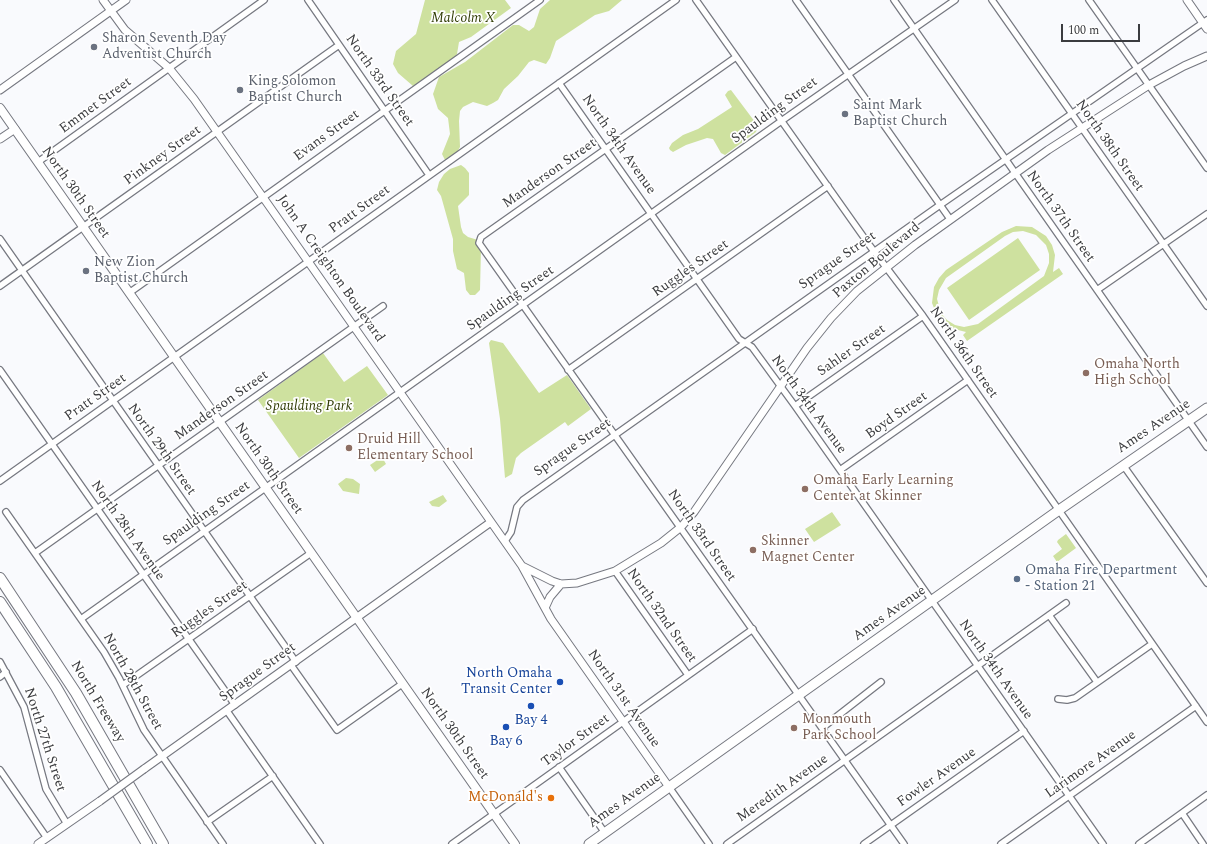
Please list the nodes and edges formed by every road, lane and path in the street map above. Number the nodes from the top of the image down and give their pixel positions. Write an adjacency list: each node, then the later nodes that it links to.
1 (103, 0): 14 (street, John A Creighton Boulevard)
2 (126, 0): 14 (street)
3 (264, 0): 20 (street, Emmet Street)
4 (308, 0): 17 (street, North 33rd Street)
5 (540, 0): 27 (street, Evans Street)
6 (676, 0): 23 (street, Pratt Street)
7 (696, 0): 19 (street, North 36th Street)
8 (796, 0): 22 (street)
9 (894, 0): 16 (street, North 37th Street)
10 (955, 0): 16 (street, Spaulding Street)
11 (992, 0): 28 (street, North 38th Street)
12 (1089, 0): 21 (street)
13 (1187, 0): 15 (street)
14 (110, 11): 20 (street, John A Creighton Boulevard); 25 (street)
15 (1206, 24): 21 (street, Sprague Street)
16 (914, 29): 22 (street, Spaulding Street); 35 (street, North 37th Street)
17 (339, 45): 27 (street, North 33rd Street); 32 (street, Pinkney Street)
18 (1207, 56): 24 (street, Paxton Boulevard)
19 (736, 57): 29 (street, North 36th Street); 34 (street, Manderson Street)
20 (169, 68): 32 (street, John A Creighton Boulevard); 36 (street, Emmet Street)
21 (1137, 68): 24 (street); 28 (street, Sprague Street)
22 (848, 74): 29 (street, Spaulding Street); 42 (street)
23 (560, 83): 34 (street, North 34th Avenue); 39 (street, Pratt Street)
24 (1149, 85): 30 (street, Paxton Boulevard); 37 (street)
25 (0, 90)
26 (0, 108): 31 (main road, North 30th Street)
27 (385, 110): 39 (street, North 33rd Street); 41 (street, Evans Street)
28 (1071, 114): 30 (street, North 38th Street); 35 (street, Sprague Street)
29 (782, 121): 40 (street, North 36th Street); 43 (street, Spaulding Street)
30 (1082, 128): 38 (street, Paxton Boulevard); 49 (street, North 38th Street)
31 (15, 129): 33 (street); 36 (main road, North 30th Street)
32 (217, 132): 41 (street, John A Creighton Boulevard); 46 (street, Pinkney Street)
33 (0, 139)
34 (606, 149): 43 (street, North 34th Avenue); 48 (street, Manderson Street)
35 (1006, 159): 38 (street, North 37th Street); 42 (street, Sprague Street)
36 (38, 162): 46 (main road, North 30th Street)
37 (1207, 168)
38 (1015, 173): 45 (street, Paxton Boulevard); 56 (street, North 37th Street)
39 (430, 175): 51 (street, Pratt Street)
40 (828, 186): 50 (street, North 36th Street); 54 (street, Ruggles Street)
41 (263, 197): 51 (street, John A Creighton Boulevard); 57 (street, Evans Street)
42 (940, 205): 45 (street); 50 (street, Sprague Street)
43 (652, 214): 54 (street, North 34th Avenue); 58 (street, Spaulding Street)
44 (1207, 214): 49 (street)
45 (950, 219): 52 (street, Paxton Boulevard)
46 (83, 227): 53 (street, Pinkney Street); 57 (main road, North 30th Street)
47 (0, 239): 53 (street, North 29th Street)
48 (480, 243): 58 (street, North 33rd Street)
49 (1163, 244): 56 (street); 60 (street, North 38th Street)
50 (875, 251): 52 (street, North 36th Street); 63 (street, Sprague Street)
51 (308, 262): 62 (street, John A Creighton Boulevard); 64 (street, Pratt Street)
52 (887, 266): 61 (street, North 36th Street); 68 (street, Paxton Boulevard)
53 (22, 271): 55 (street, Pinkney Street); 70 (street, North 29th Street)
54 (697, 279): 63 (street, North 34th Avenue); 66 (street, Ruggles Street)
55 (0, 286)
56 (1097, 290): 73 (street, North 37th Street)
57 (129, 293): 64 (main road, North 30th Street)
58 (523, 305): 66 (street, North 33rd Street); 69 (street, Spaulding Street)
59 (383, 306): 62 (street, Manderson Street)
60 (1207, 306)
61 (923, 316): 67 (street, North 36th Street); 71 (street, Sahler Street)
62 (354, 326): 69 (street, John A Creighton Boulevard); 74 (street, Manderson Street)
63 (745, 343): 68 (street, North 34th Avenue); 75 (street, Sprague Street)
64 (174, 357): 70 (street, Pratt Street); 74 (main road, North 30th Street)
65 (0, 370): 76 (street, North 28th Avenue)
66 (568, 370): 75 (street, North 33rd Street)
67 (968, 380): 80 (street, Boyd Street); 84 (street, North 36th Street)
68 (780, 386): 71 (street, North 34th Avenue); 87 (street, Paxton Boulevard)
69 (400, 392): 82 (street, Spaulding Street); 86 (street, John A Creighton Boulevard)
70 (112, 401): 76 (street, Pratt Street); 79 (street, North 29th Street)
71 (795, 406): 80 (street, North 34th Avenue)
72 (1207, 408): 73 (main road, Ames Avenue)
73 (1188, 421): 77 (street, North 37th Street); 78 (main road, Ames Avenue)
74 (219, 422): 79 (street, Manderson Street); 82 (main road, North 30th Street)
75 (614, 435): 87 (street, North 33rd Street); 89 (street, Sprague Street)
76 (52, 444): 81 (street, Pratt Street); 83 (street, North 28th Avenue)
77 (1207, 447)
78 (1123, 465): 84 (main road, Ames Avenue); 96 (street)
79 (158, 466): 83 (street, Manderson Street); 88 (street, North 29th Street)
80 (840, 470): 99 (street, North 34th Avenue)
81 (0, 481)
82 (265, 488): 88 (street, Spaulding Street); 91 (main road, North 30th Street)
83 (97, 510): 90 (street, Manderson Street); 94 (street, North 28th Avenue)
84 (1059, 510): 99 (main road, Ames Avenue); 108 (street, North 36th Street)
85 (6, 512): 90 (street, North 28th Street)
86 (491, 522): 89 (street, John A Creighton Boulevard); 104 (street, Sprague Street)
87 (681, 527): 93 (street, Paxton Boulevard); 106 (street, North 33rd Street)
88 (204, 531): 94 (street, Spaulding Street); 98 (street, North 29th Street)
89 (505, 541): 92 (street, John A Creighton Boulevard)
90 (35, 553): 105 (street, North 28th Street)
91 (311, 553): 98 (street, Ruggles Street); 104 (main road, North 30th Street)
92 (522, 566): 97 (street, Paxton Boulevard); 102 (street, North 31st Avenue)
93 (615, 571): 97 (street, Paxton Boulevard); 113 (street, North 32nd Street)
94 (143, 574): 105 (street, Spaulding Street); 107 (street, North 28th Avenue)
95 (0, 578): 130 (highway, North Freeway)
96 (1207, 583)
97 (561, 584): 102 (street)
98 (250, 596): 107 (street, Ruggles Street); 110 (street, North 29th Street)
99 (932, 601): 111 (street, North 34th Avenue); 119 (main road, Ames Avenue)
100 (0, 602): 133 (highway, North Freeway)
101 (1066, 603): 103 (street, Meredith Avenue)
102 (545, 608): 124 (street, North 31st Avenue)
103 (1049, 615): 111 (street, Meredith Avenue); 116 (street)
104 (357, 618): 110 (street, Sprague Street); 117 (main road, North 30th Street)
105 (81, 619): 118 (street, North 28th Street)
106 (753, 630): 113 (street, Taylor Street); 119 (street, North 33rd Street)
107 (189, 640): 118 (street, Ruggles Street); 121 (street, North 28th Avenue)
108 (1152, 644): 116 (street); 122 (street, North 36th Street)
109 (0, 662): 112 (street, North 27th Street)
110 (294, 663): 117 (street, North 29th Street); 121 (street, Sprague Street)
111 (978, 665): 127 (street, North 34th Avenue); 129 (street, Meredith Avenue)
112 (6, 672): 114 (street); 141 (street, North 27th Street)
113 (688, 675): 124 (street, Taylor Street)
114 (0, 676)
115 (881, 682): 126 (street)
116 (1097, 682): 120 (street)
117 (402, 684): 138 (main road, North 30th Street)
118 (123, 685): 128 (street, North 28th Street)
119 (799, 696): 126 (street, North 33rd Street); 135 (main road, Ames Avenue)
120 (1058, 699)
121 (235, 705): 123 (street, Sprague Street)
122 (1196, 706): 125 (street, North 36th Street); 137 (street, Larimore Avenue)
123 (227, 711): 128 (street, Sprague Street); 134 (street)
124 (623, 722): 131 (street, Taylor Street); 135 (street, North 31st Avenue)
125 (1207, 722)
126 (822, 728): 129 (street, North 33rd Street)
127 (1024, 731): 137 (street, North 34th Avenue); 142 (street, Fowler Avenue)
128 (162, 757): 140 (street, North 28th Street); 141 (street, Sprague Street, bridge)
129 (845, 760): 142 (street, North 33rd Street); 156 (street, Meredith Avenue)
130 (119, 767): 148 (highway, North Freeway); 149 (highway)
131 (559, 767): 138 (street, Taylor Street); 143 (street)
132 (0, 770): 144 (street)
133 (107, 775): 146 (highway); 147 (highway, North Freeway)
134 (272, 776): 140 (street); 151 (street)
135 (669, 787): 143 (main road, Ames Avenue); 155 (street, North 31st Avenue)
136 (1207, 795): 139 (street)
137 (1069, 796): 159 (street, Larimore Avenue); 160 (street, North 34th Avenue)
138 (494, 814): 152 (street, Taylor Street); 153 (main road, North 30th Street)
139 (1182, 814): 161 (street); 162 (street)
140 (208, 822): 150 (street, North 28th Street)
141 (66, 824): 144 (street, Sprague Street)
142 (890, 825): 157 (street, Fowler Avenue); 158 (street, North 33rd Street)
143 (605, 833): 154 (main road, Ames Avenue)
144 (47, 838): 145 (street, Sprague Street)
145 (38, 844)
146 (140, 844)
147 (147, 844)
148 (163, 844)
149 (169, 844)
150 (223, 844)
151 (320, 844)
152 (452, 844)
153 (515, 844)
154 (589, 844)
155 (709, 844)
156 (727, 844)
157 (864, 844)
158 (904, 844)
159 (1001, 844)
160 (1103, 844)
161 (1139, 844)
162 (1203, 844)

